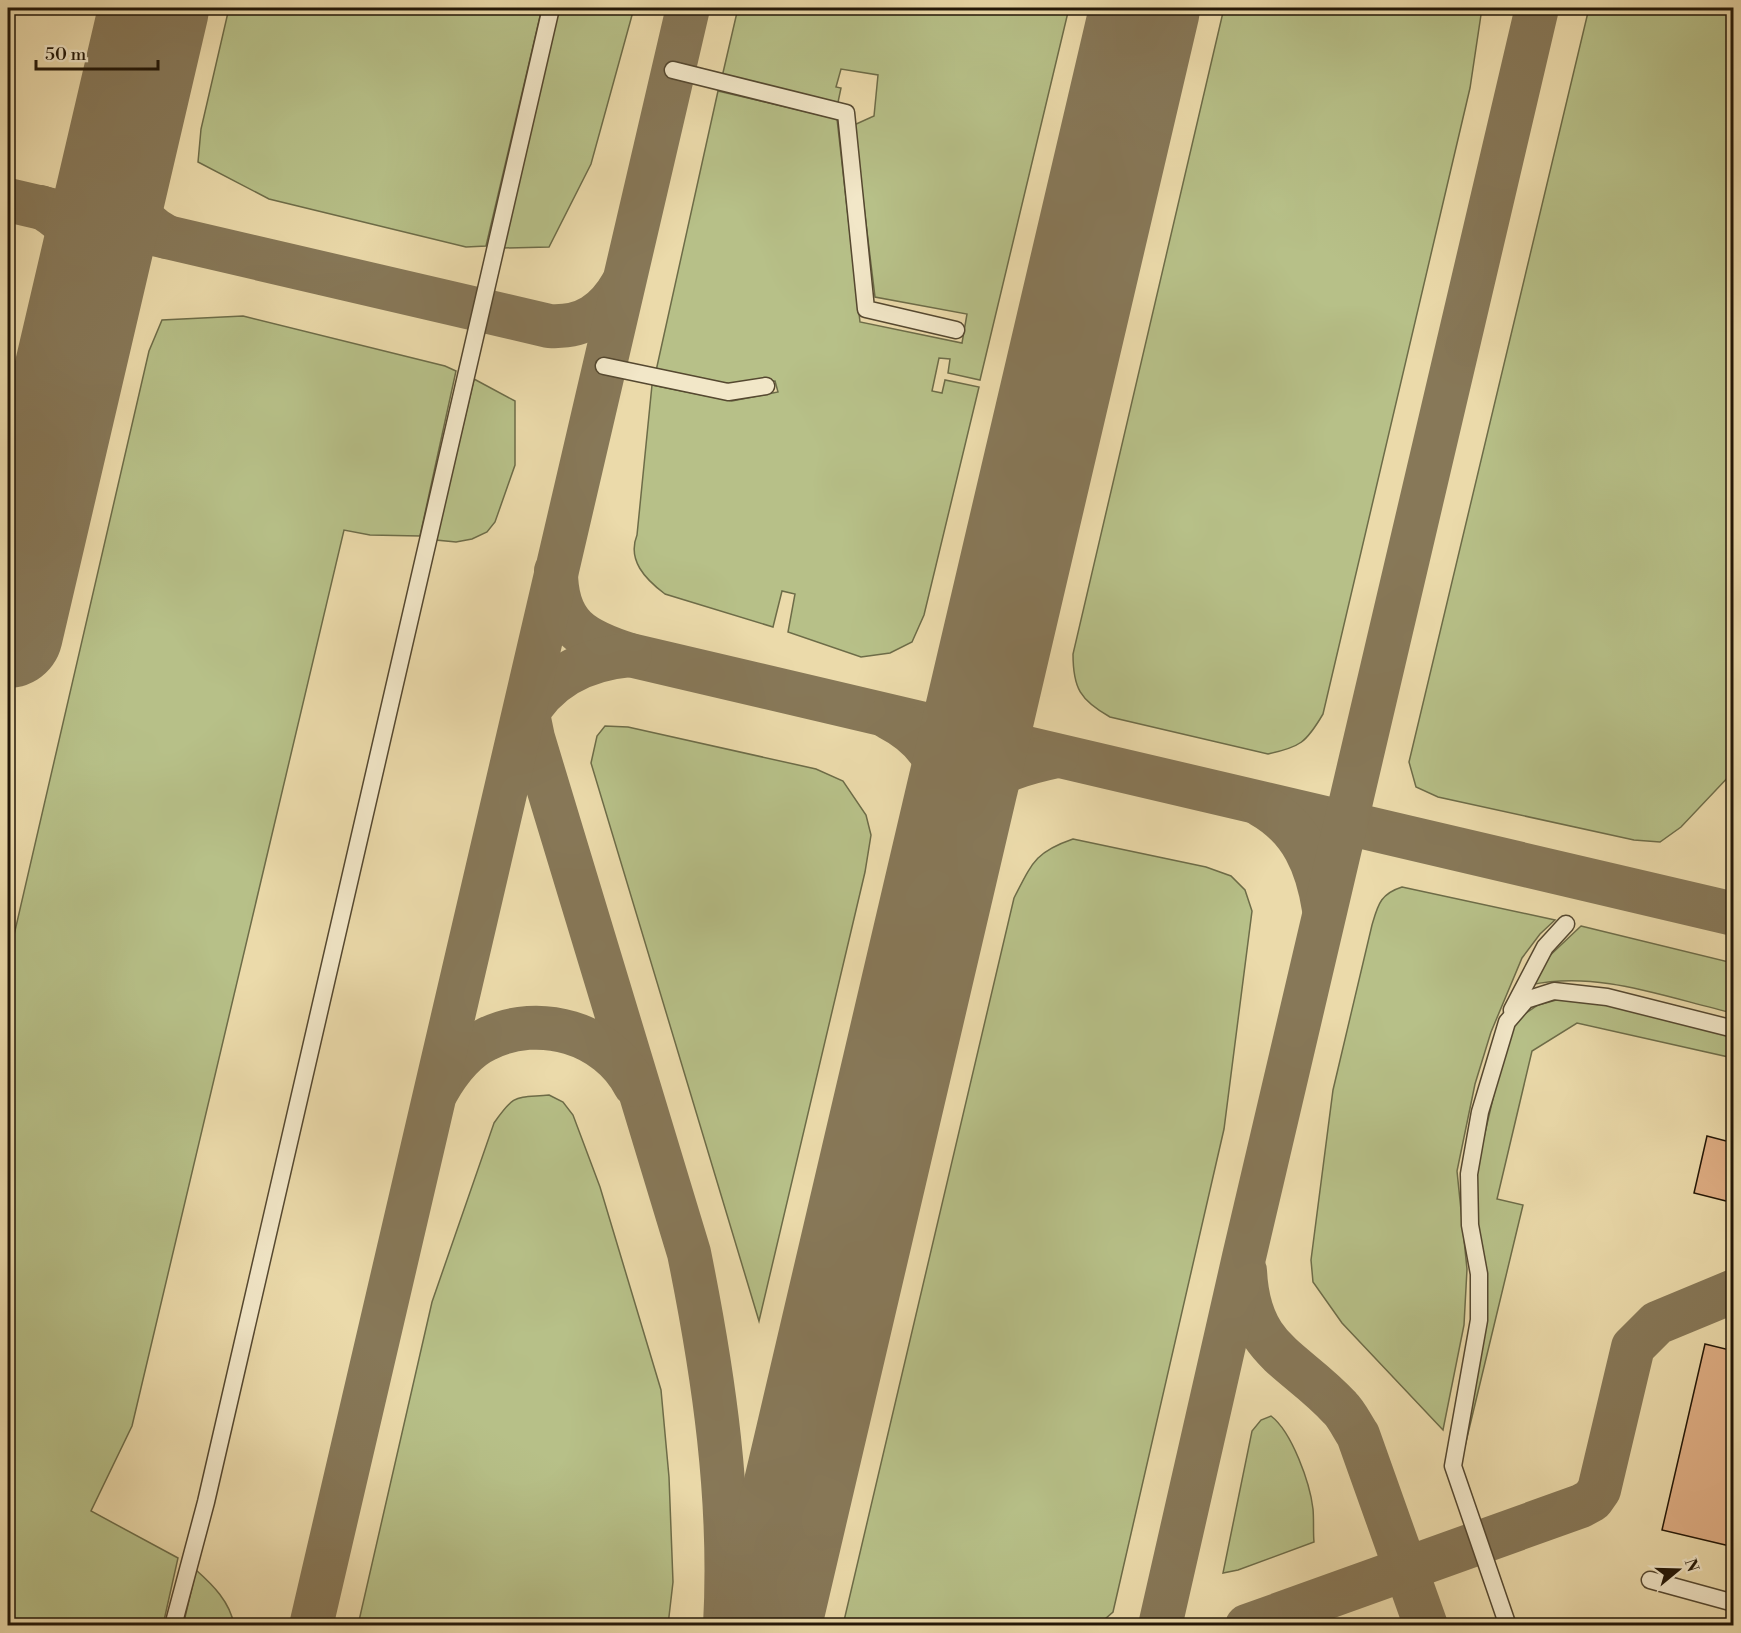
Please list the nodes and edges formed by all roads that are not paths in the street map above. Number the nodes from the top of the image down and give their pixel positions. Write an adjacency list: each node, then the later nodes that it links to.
1 (550, 8): 11 (lane)
2 (673, 70): 3 (lane)
3 (956, 330)
4 (604, 366): 5 (lane)
5 (766, 386)
6 (1566, 924): 7 (lane)
7 (1507, 1022): 8 (lane); 12 (lane)
8 (1734, 1029)
9 (1650, 1580): 10 (lane)
10 (1734, 1602)
11 (173, 1626)
12 (1508, 1626)

